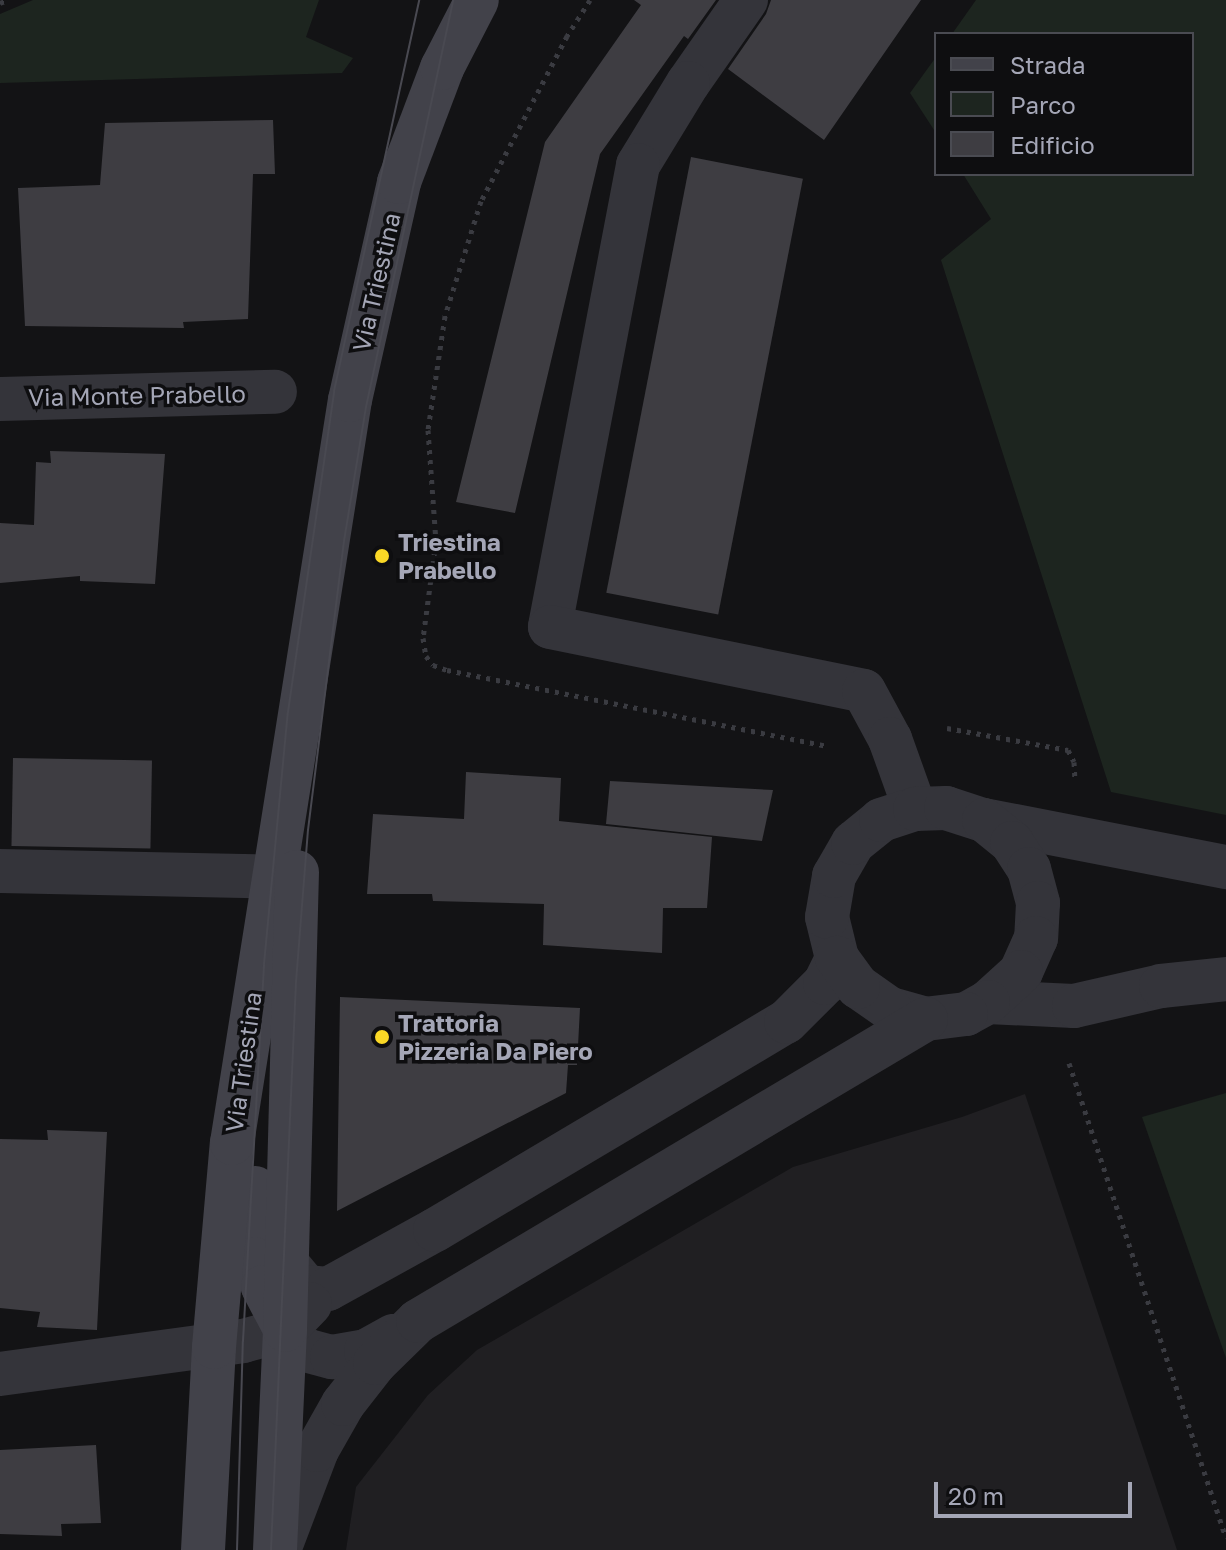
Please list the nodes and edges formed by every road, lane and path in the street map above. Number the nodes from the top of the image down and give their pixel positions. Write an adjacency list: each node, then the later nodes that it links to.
1 (8, 0): 3 (path)
2 (746, 0): 9 (street)
3 (0, 3)
4 (473, 4): 13 (street, Via Triestina)
5 (275, 392): 6 (street, Via Monte Prabello)
6 (0, 399)
7 (954, 726): 8 (path)
8 (1075, 781)
9 (915, 809): 10 (street); 14 (street)
10 (984, 820): 11 (street); 16 (street)
11 (1226, 867)
12 (0, 871): 13 (street)
13 (284, 876): 18 (street, Via Triestina); 20 (street, Via Triestina)
14 (837, 958): 17 (street); 21 (street)
15 (1226, 979): 16 (street)
16 (988, 1002): 17 (street)
17 (926, 1019): 22 (street)
18 (248, 1027): 23 (street); 24 (street, Via Triestina)
19 (1069, 1063): 26 (path)
20 (287, 1264): 21 (street); 23 (street, Via Triestina)
21 (323, 1291): 23 (street)
22 (418, 1321): 23 (street); 28 (street)
23 (285, 1330): 24 (street); 28 (street, Via Triestina)
24 (214, 1347): 25 (street); 27 (street, Via Triestina)
25 (0, 1374)
26 (1226, 1538)
27 (203, 1550)
28 (277, 1550)

